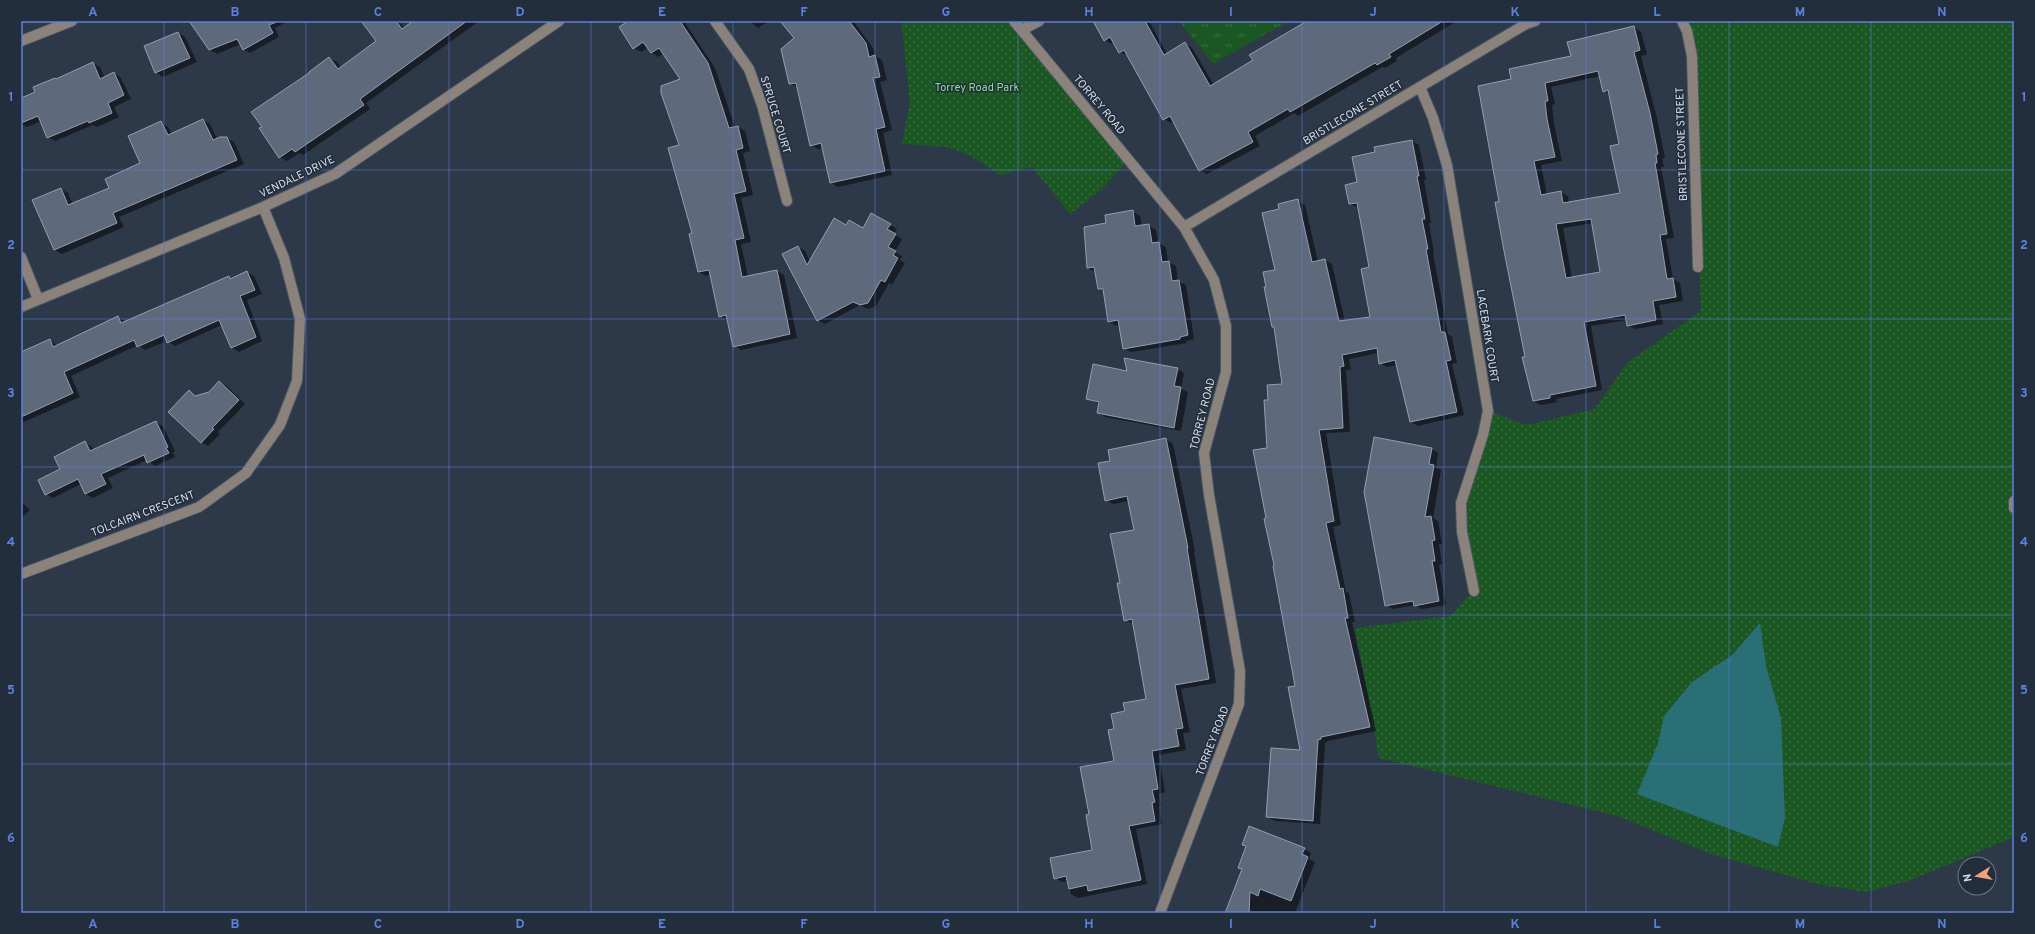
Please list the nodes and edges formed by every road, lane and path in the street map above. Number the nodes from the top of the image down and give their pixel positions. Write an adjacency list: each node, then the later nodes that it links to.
1 (72, 21): 9 (street)
2 (559, 21): 12 (street, VENDALE DRIVE)
3 (715, 21): 11 (street, SPRUCE COURT)
4 (1014, 21): 8 (street, TORREY ROAD)
5 (1039, 21): 8 (street)
6 (1535, 21): 10 (street, BRISTLECONE STREET)
7 (1682, 21): 15 (street, BRISTLECONE STREET)
8 (1022, 30): 13 (street, TORREY ROAD)
9 (21, 41)
10 (1420, 87): 13 (street, BRISTLECONE STREET); 21 (street, LACEBARK COURT)
11 (787, 202)
12 (263, 207): 16 (street, VENDALE DRIVE); 20 (street, TOLCAIRN CRESCENT)
13 (1184, 227): 22 (street, TORREY ROAD)
14 (21, 257): 16 (street)
15 (1698, 268)
16 (38, 299): 17 (street, VENDALE DRIVE)
17 (21, 307)
18 (2014, 501): 19 (street)
19 (2014, 508)
20 (21, 574)
21 (1474, 591)
22 (1160, 913)

